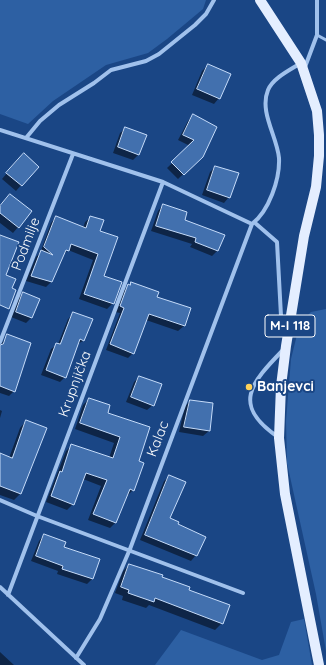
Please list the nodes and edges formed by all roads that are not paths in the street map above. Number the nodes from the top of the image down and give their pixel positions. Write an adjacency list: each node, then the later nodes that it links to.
1 (214, 0): 8 (street)
2 (260, 0): 6 (main road, M-I 118)
3 (317, 0): 4 (street)
4 (317, 35): 5 (lane); 6 (street)
5 (326, 40)
6 (302, 67): 11 (street, Kalac); 12 (main road, M-I 118)
7 (0, 130): 8 (street)
8 (26, 138): 9 (street)
9 (73, 154): 10 (street); 13 (street, Podmilje)
10 (163, 182): 11 (street); 17 (street, Krupnjička)
11 (253, 223): 12 (street); 18 (street, Kalac)
12 (288, 336): 14 (main road, M-I 118)
13 (0, 342)
14 (286, 346): 15 (main road, M-I 118); 15 (street)
15 (279, 438): 24 (main road, M-I 118)
16 (0, 500): 17 (street)
17 (37, 516): 18 (street); 21 (street, Krupnjička)
18 (130, 549): 20 (street); 22 (street, Kalac)
19 (0, 587): 21 (street)
20 (243, 592)
21 (8, 595): 22 (street)
22 (76, 658): 23 (street)
23 (84, 665)
24 (319, 665)

